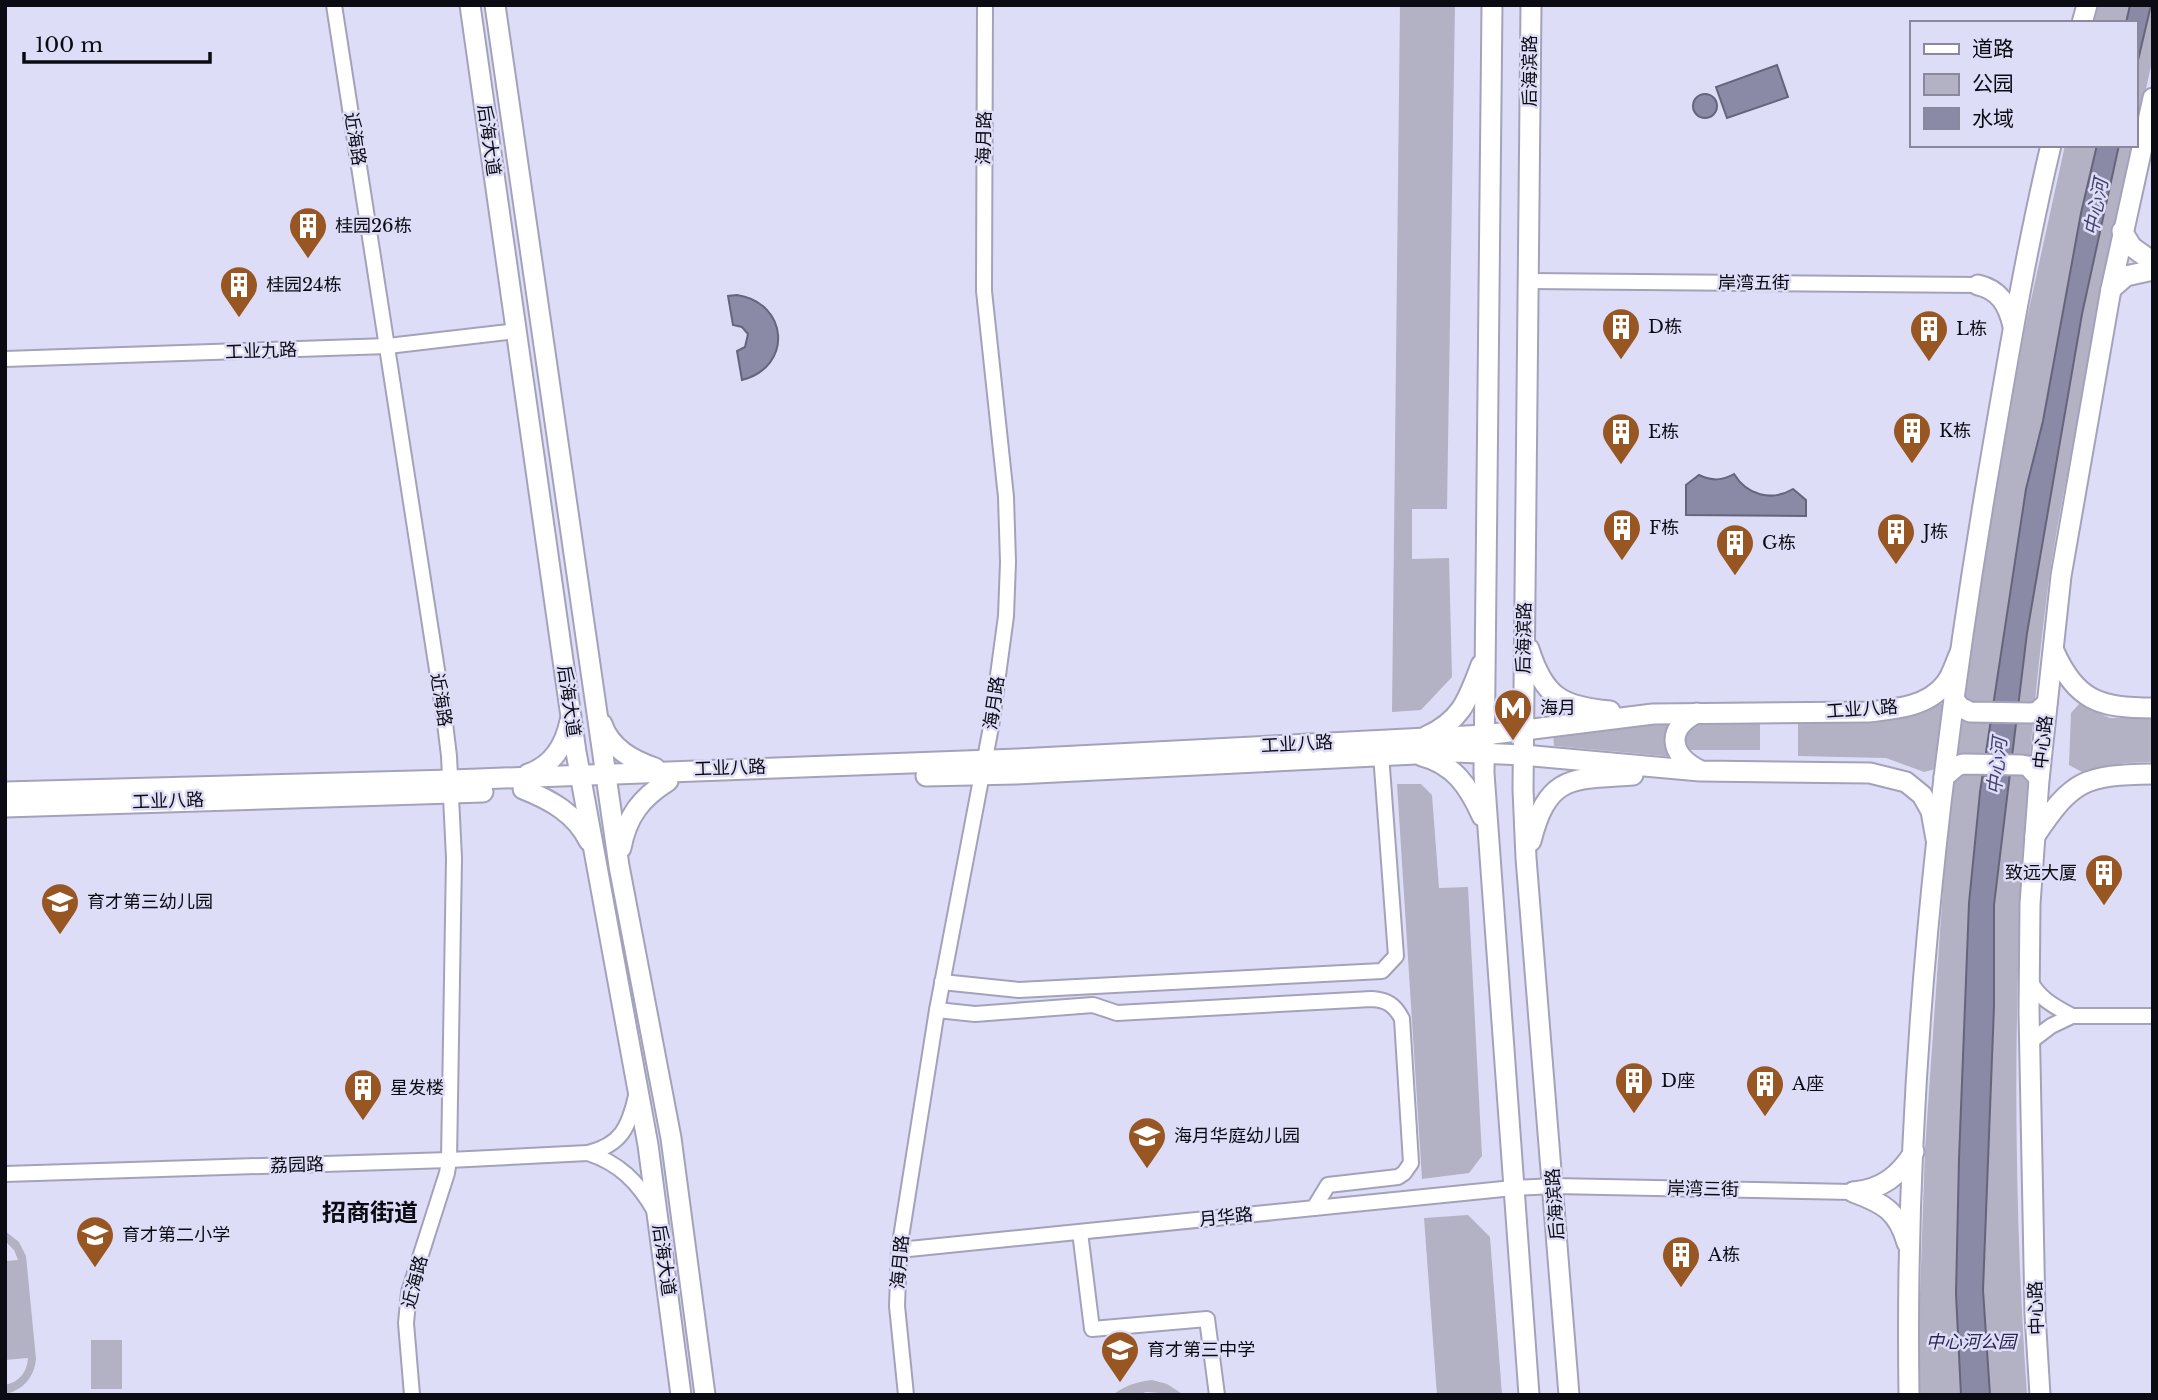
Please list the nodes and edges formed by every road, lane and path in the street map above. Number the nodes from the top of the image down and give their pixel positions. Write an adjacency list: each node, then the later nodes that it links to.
1 (334, 5): 18 (street, 近海路)
2 (470, 5): 17 (main road, 后海大道)
3 (495, 5): 25 (main road, 后海大道)
4 (985, 5): 37 (street, 海月路)
5 (1492, 5): 23 (main road)
6 (1531, 5): 13 (main road, 后海滨路)
7 (2153, 98): 9 (main road, 中心路)
8 (2051, 147): 10 (main road)
9 (2122, 231): 11 (main road); 15 (main road, 中心路)
10 (2025, 262): 14 (main road); 16 (main road)
11 (2153, 262)
12 (2153, 270): 15 (main road)
13 (1530, 281): 14 (street, 岸湾五街); 20 (main road, 后海滨路)
14 (1978, 285): 16 (main road)
15 (2111, 289): 21 (main road, 中心路)
16 (2013, 327): 22 (main road)
17 (516, 331): 18 (street, 工业九路); 28 (main road, 后海大道)
18 (388, 346): 19 (street, 工业九路); 46 (street, 近海路)
19 (5, 359)
20 (1523, 632): 30 (main road); 31 (main road, 后海滨路)
21 (2053, 649): 26 (main road, 中心路); 27 (main road)
22 (1960, 653): 24 (main road); 29 (main road, 工业八路)
23 (1485, 654): 32 (main road); 33 (main road)
24 (1954, 699): 26 (main road); 41 (main road)
25 (596, 705): 40 (main road); 43 (main road, 后海大道)
26 (2039, 708): 42 (main road, 中心路)
27 (2153, 708)
28 (570, 709): 44 (main road, 后海大道); 45 (main road)
29 (1697, 713): 30 (main road, 工业八路); 38 (main road)
30 (1653, 714): 31 (main road, 工业八路)
31 (1523, 730): 33 (main road, 工业八路); 36 (main road, 后海滨路)
32 (1423, 737): 33 (main road, 工业八路); 37 (main road, 工业八路)
33 (1485, 744): 34 (main road, 工业八路); 36 (main road, 工业八路); 49 (main road)
34 (1407, 753): 35 (main road, 工业八路); 49 (main road)
35 (1381, 754): 37 (main road, 工业八路); 56 (street)
36 (1523, 755): 38 (main road, 工业八路); 53 (main road, 后海滨路)
37 (984, 767): 40 (main road, 工业八路); 56 (street, 海月路)
38 (1700, 771): 51 (main road, 工业八路); 53 (main road)
39 (2153, 774): 50 (main road)
40 (665, 776): 43 (main road, 工业八路); 54 (main road)
41 (1944, 776): 42 (main road); 51 (main road)
42 (2039, 778): 50 (main road, 中心路)
43 (606, 779): 44 (main road, 工业八路); 54 (main road, 后海大道)
44 (581, 780): 45 (main road, 工业八路); 52 (main road, 后海大道)
45 (522, 783): 46 (main road, 工业八路); 52 (main road)
46 (451, 787): 47 (main road, 工业八路); 48 (main road, 工业八路); 64 (street, 近海路)
47 (5, 792)
48 (5, 807)
49 (1487, 827): 67 (main road)
50 (2035, 836): 55 (main road, 中心路)
51 (1936, 839): 63 (main road)
52 (593, 849): 61 (main road, 后海大道)
53 (1526, 859): 66 (main road, 后海滨路)
54 (619, 866): 76 (main road, 后海大道)
55 (2029, 979): 58 (street); 60 (main road, 中心路)
56 (942, 982): 57 (street, 海月路)
57 (937, 1010): 69 (street); 72 (street, 海月路)
58 (2072, 1016): 59 (street); 60 (street)
59 (2153, 1016)
60 (2030, 1042): 82 (main road, 中心路)
61 (638, 1089): 62 (street, 荔园路); 70 (main road, 后海大道)
62 (588, 1153): 64 (street, 荔园路); 70 (street, 荔园路)
63 (1914, 1153): 68 (main road); 73 (main road)
64 (449, 1160): 65 (street, 荔园路); 74 (street, 近海路)
65 (5, 1174)
66 (1553, 1186): 67 (street, 月华路); 68 (street, 岸湾三街); 80 (main road, 后海滨路)
67 (1513, 1188): 69 (street, 月华路); 79 (main road)
68 (1853, 1192): 73 (main road)
69 (1314, 1208): 71 (street, 月华路)
70 (658, 1218): 75 (main road, 后海大道)
71 (1080, 1232): 72 (street, 月华路); 78 (street)
72 (900, 1250): 77 (street, 海月路)
73 (1909, 1251): 81 (main road)
74 (412, 1395)
75 (681, 1395)
76 (705, 1395)
77 (906, 1395)
78 (1217, 1395)
79 (1529, 1395)
80 (1569, 1395)
81 (1909, 1395)
82 (2040, 1395)

